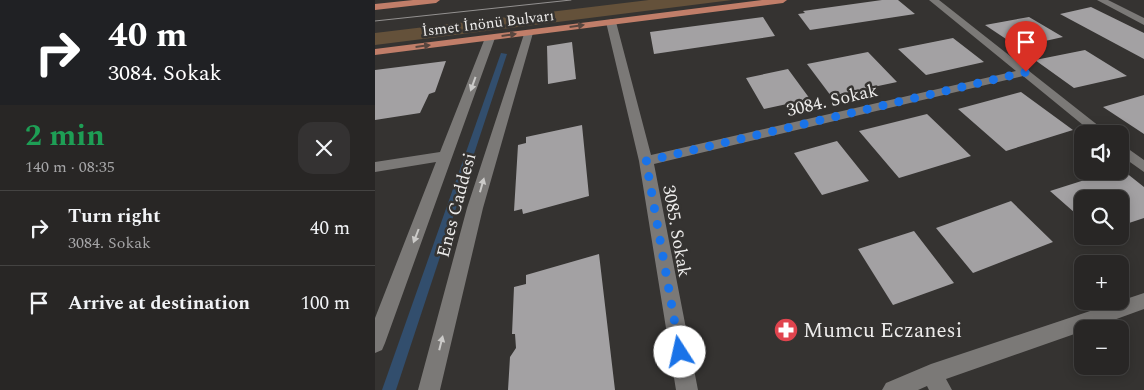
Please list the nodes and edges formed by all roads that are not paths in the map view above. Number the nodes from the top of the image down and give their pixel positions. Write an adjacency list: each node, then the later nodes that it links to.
1 (436, 0): 5 (main road, İsmet İnönü Bulvarı)
2 (783, 0): 6 (main road, İsmet İnönü Bulvarı)
3 (933, 0): 11 (street)
4 (1101, 0): 7 (street)
5 (375, 6)
6 (611, 22): 8 (main road, İsmet İnönü Bulvarı, one-way to 6); 15 (street, 3085. Sokak)
7 (1144, 22)
8 (528, 33): 9 (main road, İsmet İnönü Bulvarı, one-way to 8); 21 (street, Enes Caddesi, one-way to 8)
9 (490, 38): 10 (main road, İsmet İnönü Bulvarı, one-way to 9); 14 (street, Enes Caddesi, one-way to 14)
10 (375, 52)
11 (1026, 72): 12 (street); 15 (street, 3084. Sokak)
12 (1092, 125)
13 (1129, 155): 17 (street)
14 (446, 156): 16 (street); 19 (street, Enes Caddesi, one-way to 19)
15 (646, 161): 22 (street, 3085. Sokak)
16 (375, 167)
17 (1144, 167)
18 (1144, 301): 20 (street)
19 (375, 343)
20 (936, 382): 23 (street)
21 (429, 390)
22 (687, 390)
23 (893, 390)

